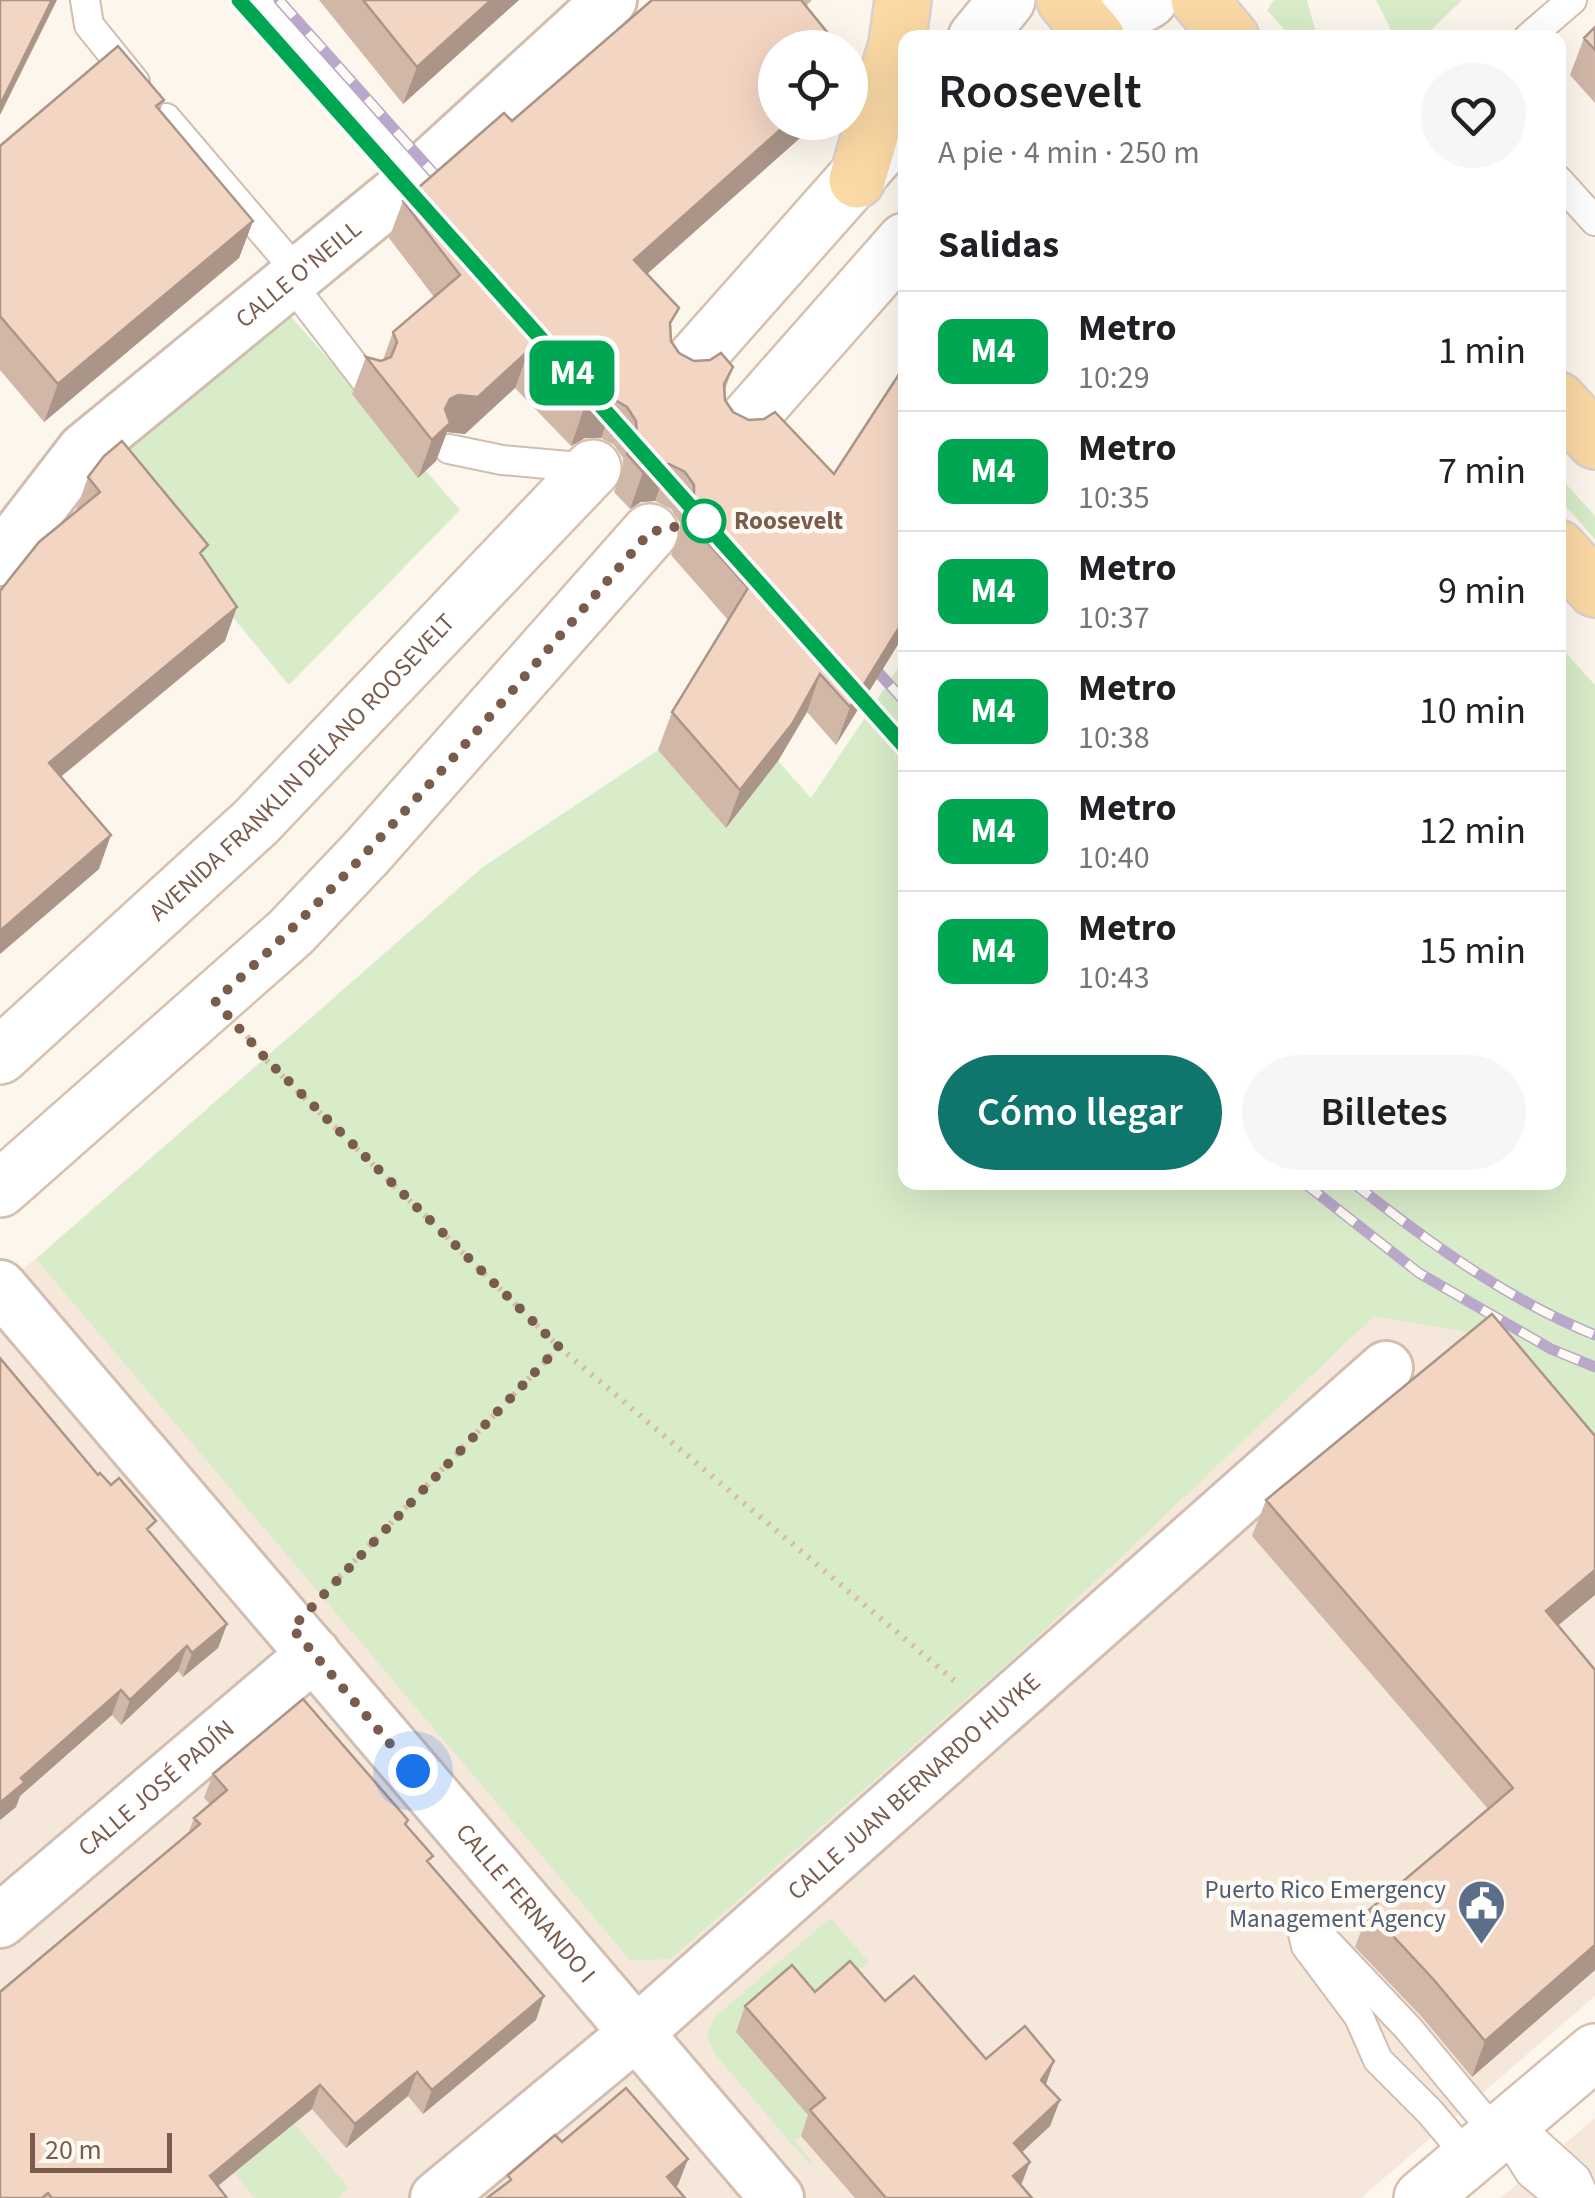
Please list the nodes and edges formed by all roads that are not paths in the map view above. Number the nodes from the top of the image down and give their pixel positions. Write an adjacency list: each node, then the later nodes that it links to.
1 (85, 0): 21 (lane)
2 (257, 0): 16 (lane)
3 (610, 0): 16 (street, CALLE O'NEILL)
4 (904, 0): 10 (main road)
5 (1007, 0): 11 (main road)
6 (1149, 0): 9 (main road)
7 (1199, 0): 12 (main road)
8 (1572, 0): 13 (lane)
9 (1090, 21)
10 (899, 30)
11 (983, 30)
12 (1223, 30)
13 (1537, 30)
14 (898, 38): 17 (main road)
15 (898, 130): 17 (main road)
16 (418, 176): 21 (street, CALLE O'NEILL)
17 (857, 180): 22 (main road)
18 (1566, 189): 19 (lane)
19 (1595, 221)
20 (898, 249): 25 (main road)
21 (294, 277): 23 (lane); 31 (street, CALLE O'NEILL)
22 (687, 368)
23 (366, 381)
24 (1566, 409): 26 (main road)
25 (741, 428)
26 (1595, 441)
27 (449, 448): 28 (lane)
28 (592, 468): 33 (main road, AVENIDA FRANKLIN DELANO ROOSEVELT)
29 (650, 532): 34 (main road)
30 (1566, 557): 32 (main road)
31 (0, 559)
32 (1595, 589)
33 (0, 1056)
34 (0, 1190)
35 (0, 1287): 37 (street, CALLE FERNANDO I)
36 (1386, 1368): 39 (street, CALLE JUAN BERNARDO HUYKE)
37 (303, 1641): 38 (street, CALLE JOSÉ PADÍN); 39 (street, CALLE FERNANDO I)
38 (0, 1921)
39 (635, 2034): 42 (street, CALLE JUAN BERNARDO HUYKE); 43 (street, CALLE FERNANDO I)
40 (1595, 2052): 41 (main road)
41 (1495, 2136): 41 (lane); 44 (main road); 45 (lane); 46 (lane)
42 (436, 2198)
43 (777, 2198)
44 (1422, 2198)
45 (1560, 2198)
46 (1585, 2198)

